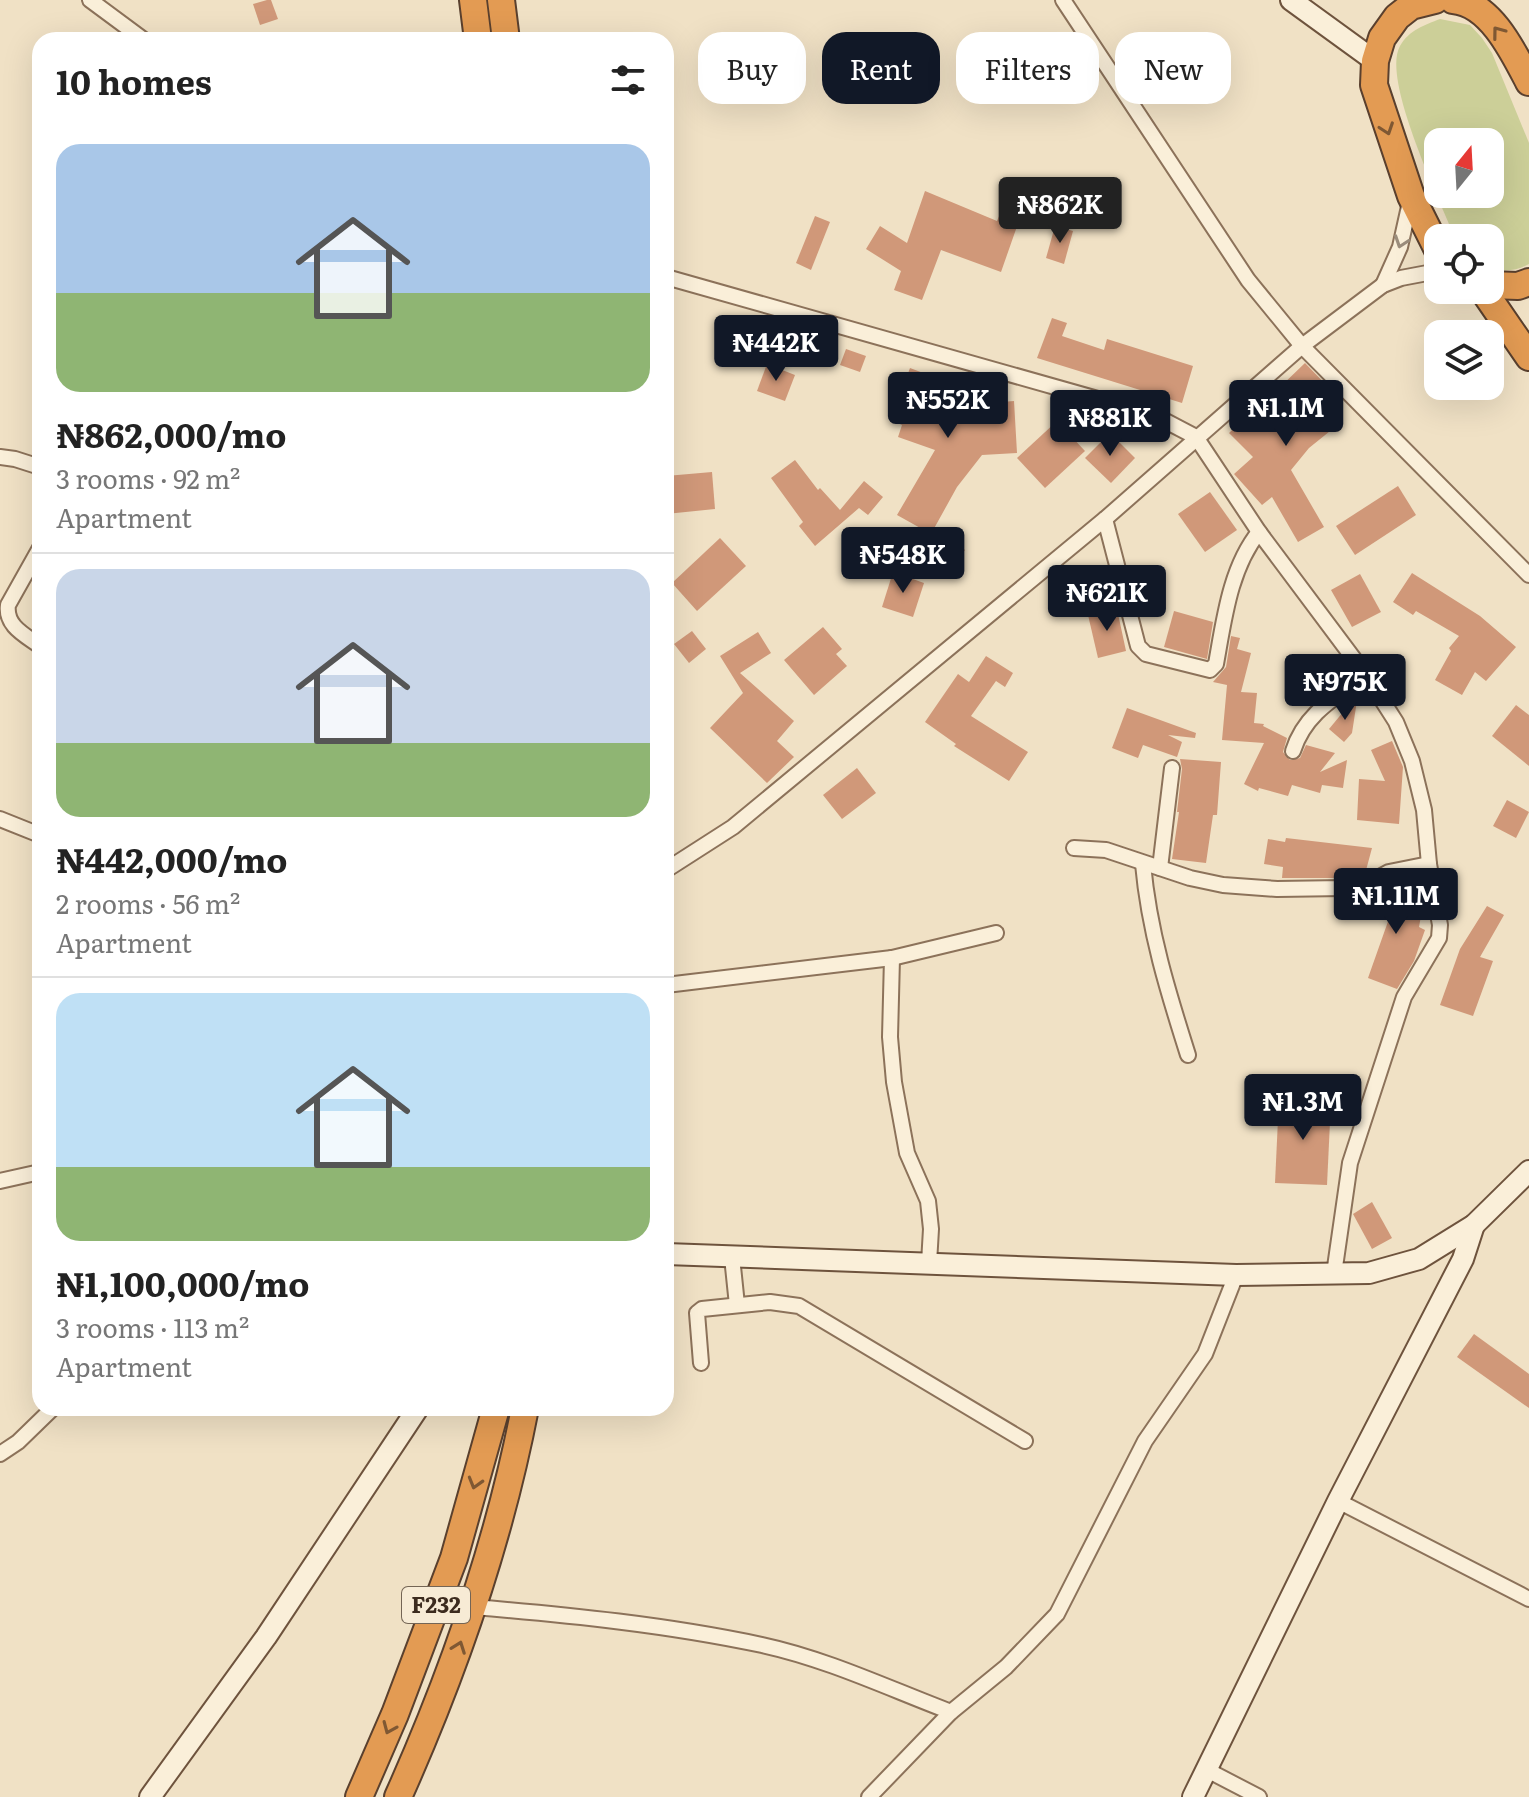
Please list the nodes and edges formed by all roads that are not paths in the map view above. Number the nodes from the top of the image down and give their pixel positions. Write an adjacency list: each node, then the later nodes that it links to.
1 (90, 0): 9 (street)
2 (473, 0): 10 (highway)
3 (501, 0): 11 (highway)
4 (1063, 0): 22 (street)
5 (1291, 0): 12 (street)
6 (1435, 0): 8 (highway)
7 (1469, 0): 13 (highway, one-way to 7)
8 (1395, 9): 12 (highway)
9 (133, 32)
10 (477, 32)
11 (505, 32)
12 (1375, 61): 14 (highway, one-way to 14)
13 (1529, 73)
14 (1411, 196): 15 (highway); 19 (street, one-way to 19)
15 (1425, 224)
16 (1424, 274): 19 (street)
17 (674, 279): 24 (street)
18 (1529, 282): 20 (highway)
19 (1383, 285): 22 (street)
20 (1504, 286)
21 (1493, 304): 23 (highway)
22 (1302, 346): 24 (street); 30 (street)
23 (1529, 357)
24 (1196, 437): 27 (street); 28 (street)
25 (0, 457): 26 (street)
26 (32, 464)
27 (1105, 519): 28 (street); 40 (street)
28 (1259, 532): 32 (street)
29 (32, 562): 31 (street)
30 (1529, 575)
31 (32, 640)
32 (1366, 675): 33 (street); 39 (street)
33 (1293, 751)
34 (1172, 768): 41 (street)
35 (0, 819): 36 (street)
36 (32, 832)
37 (1074, 848): 38 (street)
38 (1143, 864): 41 (street); 45 (street)
39 (1429, 864): 41 (street); 53 (street)
40 (674, 865)
41 (1160, 868)
42 (996, 933): 43 (street)
43 (892, 958): 44 (street); 52 (street)
44 (674, 984)
45 (1188, 1055)
46 (1529, 1171): 49 (street)
47 (32, 1174): 48 (street)
48 (0, 1181)
49 (1474, 1225): 53 (street); 63 (street)
50 (674, 1254): 51 (street)
51 (732, 1257): 52 (street); 55 (street)
52 (929, 1263): 54 (street)
53 (1334, 1274): 54 (street)
54 (1236, 1275): 66 (street)
55 (737, 1305): 56 (street); 61 (street)
56 (701, 1363)
57 (45, 1416): 62 (street)
58 (413, 1416): 68 (street)
59 (494, 1416): 69 (highway, F232, one-way to 69)
60 (523, 1416): 65 (highway, F232)
61 (1025, 1441)
62 (0, 1454)
63 (1338, 1501): 64 (street); 67 (street)
64 (1529, 1599)
65 (473, 1607): 66 (street); 70 (highway, F232, one-way to 65)
66 (951, 1712): 71 (street)
67 (1207, 1770): 72 (street); 73 (street)
68 (150, 1797)
69 (359, 1797)
70 (398, 1797)
71 (869, 1797)
72 (1193, 1797)
73 (1259, 1797)

